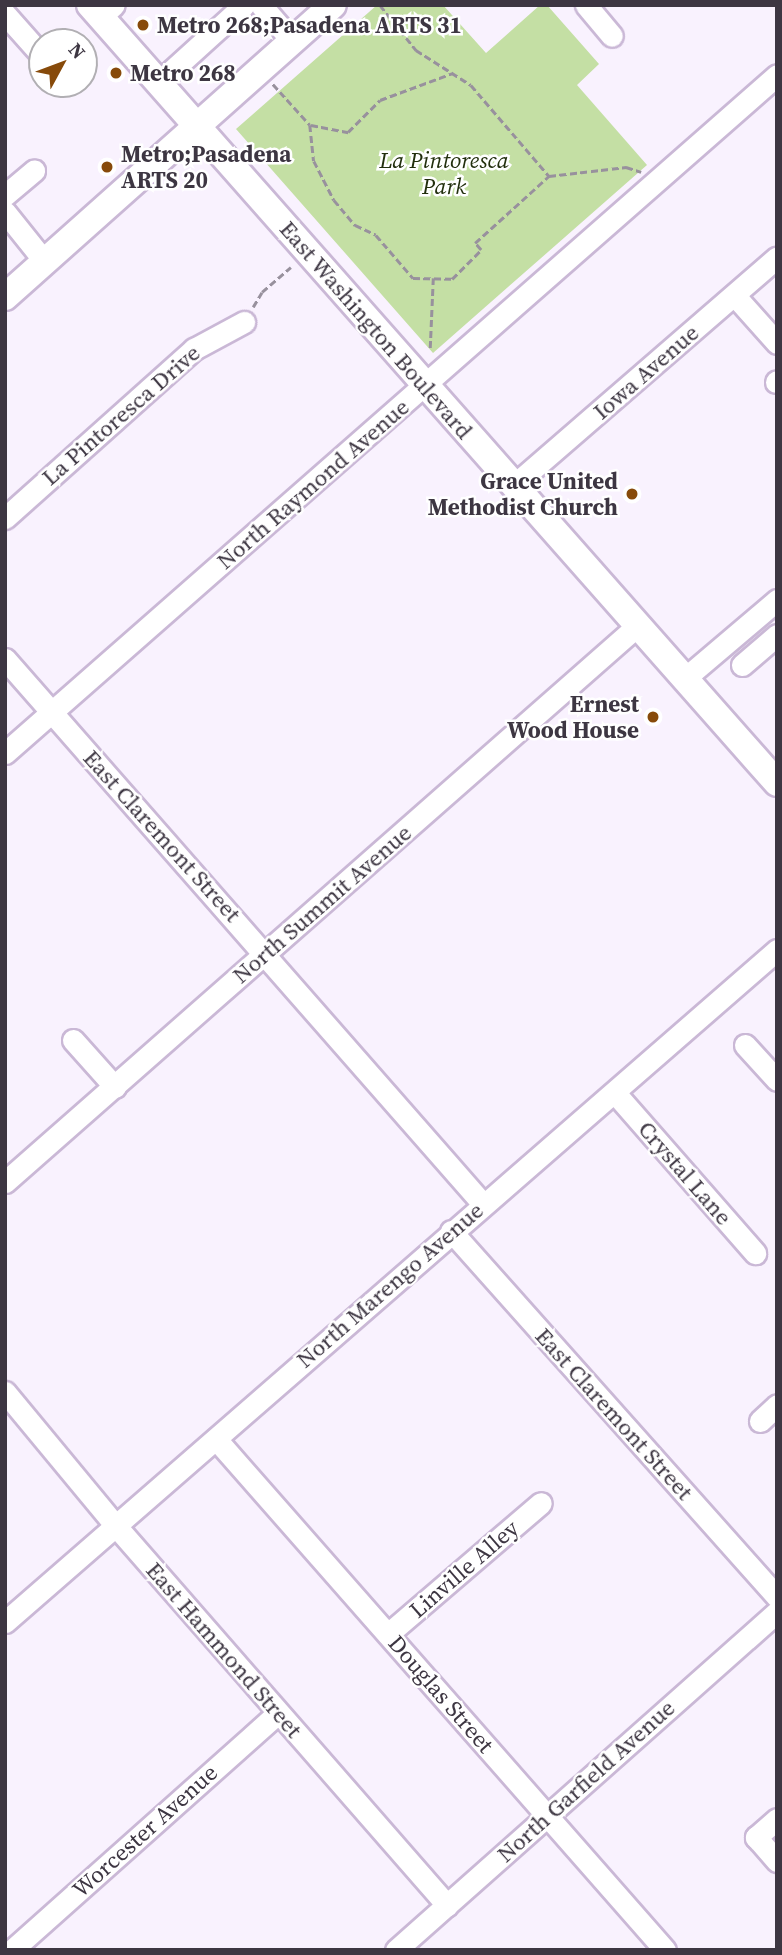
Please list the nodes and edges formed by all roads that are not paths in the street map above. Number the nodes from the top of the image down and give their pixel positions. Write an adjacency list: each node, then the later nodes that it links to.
1 (244, 5): 11 (street)
2 (261, 5): 9 (street)
3 (333, 5): 9 (main road)
4 (586, 5): 7 (street)
5 (101, 9): 11 (main road, East Washington Boulevard)
6 (5, 14): 8 (street)
7 (612, 36)
8 (28, 40)
9 (293, 41): 12 (main road)
10 (777, 75): 22 (street, North Raymond Avenue)
11 (158, 83): 12 (main road, East Washington Boulevard)
12 (198, 128): 17 (main road); 22 (main road, East Washington Boulevard)
13 (34, 172): 14 (street)
14 (5, 195)
15 (5, 212): 17 (street)
16 (777, 257): 18 (street, Iowa Avenue)
17 (45, 262): 19 (main road)
18 (735, 296): 21 (street); 23 (street, Iowa Avenue)
19 (5, 297)
20 (244, 322): 24 (street, La Pintoresca Drive)
21 (777, 343)
22 (427, 385): 23 (main road, East Washington Boulevard); 32 (street, North Raymond Avenue)
23 (513, 486): 27 (main road, East Washington Boulevard)
24 (5, 518)
25 (777, 600): 26 (street)
26 (761, 614): 28 (street); 31 (street)
27 (638, 626): 31 (main road, East Washington Boulevard); 36 (street, North Summit Avenue)
28 (777, 633): 30 (street)
29 (5, 659): 32 (street, East Claremont Street)
30 (742, 666)
31 (684, 680): 34 (main road, East Washington Boulevard)
32 (52, 712): 33 (street, North Raymond Avenue); 36 (street, East Claremont Street)
33 (5, 753)
34 (774, 774)
35 (777, 950): 41 (street, North Marengo Avenue)
36 (266, 953): 40 (street, North Summit Avenue); 43 (street, East Claremont Street)
37 (73, 1040): 40 (street)
38 (745, 1045): 39 (street)
39 (777, 1080)
40 (115, 1087): 42 (street, North Summit Avenue)
41 (614, 1093): 43 (street, North Marengo Avenue); 45 (street, Crystal Lane)
42 (5, 1182)
43 (482, 1203): 44 (street, North Marengo Avenue)
44 (451, 1231): 49 (street, North Marengo Avenue); 52 (street, East Claremont Street)
45 (755, 1253)
46 (5, 1392): 51 (street, East Hammond Street)
47 (777, 1405): 48 (street)
48 (760, 1421)
49 (216, 1439): 51 (street, North Marengo Avenue); 55 (street, Douglas Street)
50 (541, 1503): 55 (street, Linville Alley)
51 (115, 1525): 54 (street, North Marengo Avenue); 56 (street, East Hammond Street)
52 (777, 1597)
53 (777, 1612): 57 (street, North Garfield Avenue)
54 (5, 1622)
55 (388, 1634): 57 (street, Douglas Street)
56 (278, 1713): 60 (street, East Hammond Street); 61 (street, Worcester Avenue)
57 (547, 1815): 60 (street, North Garfield Avenue); 63 (street, Douglas Street)
58 (777, 1819): 59 (street)
59 (777, 1861)
60 (447, 1905): 62 (street, North Garfield Avenue)
61 (12, 1950)
62 (396, 1950)
63 (666, 1950)

